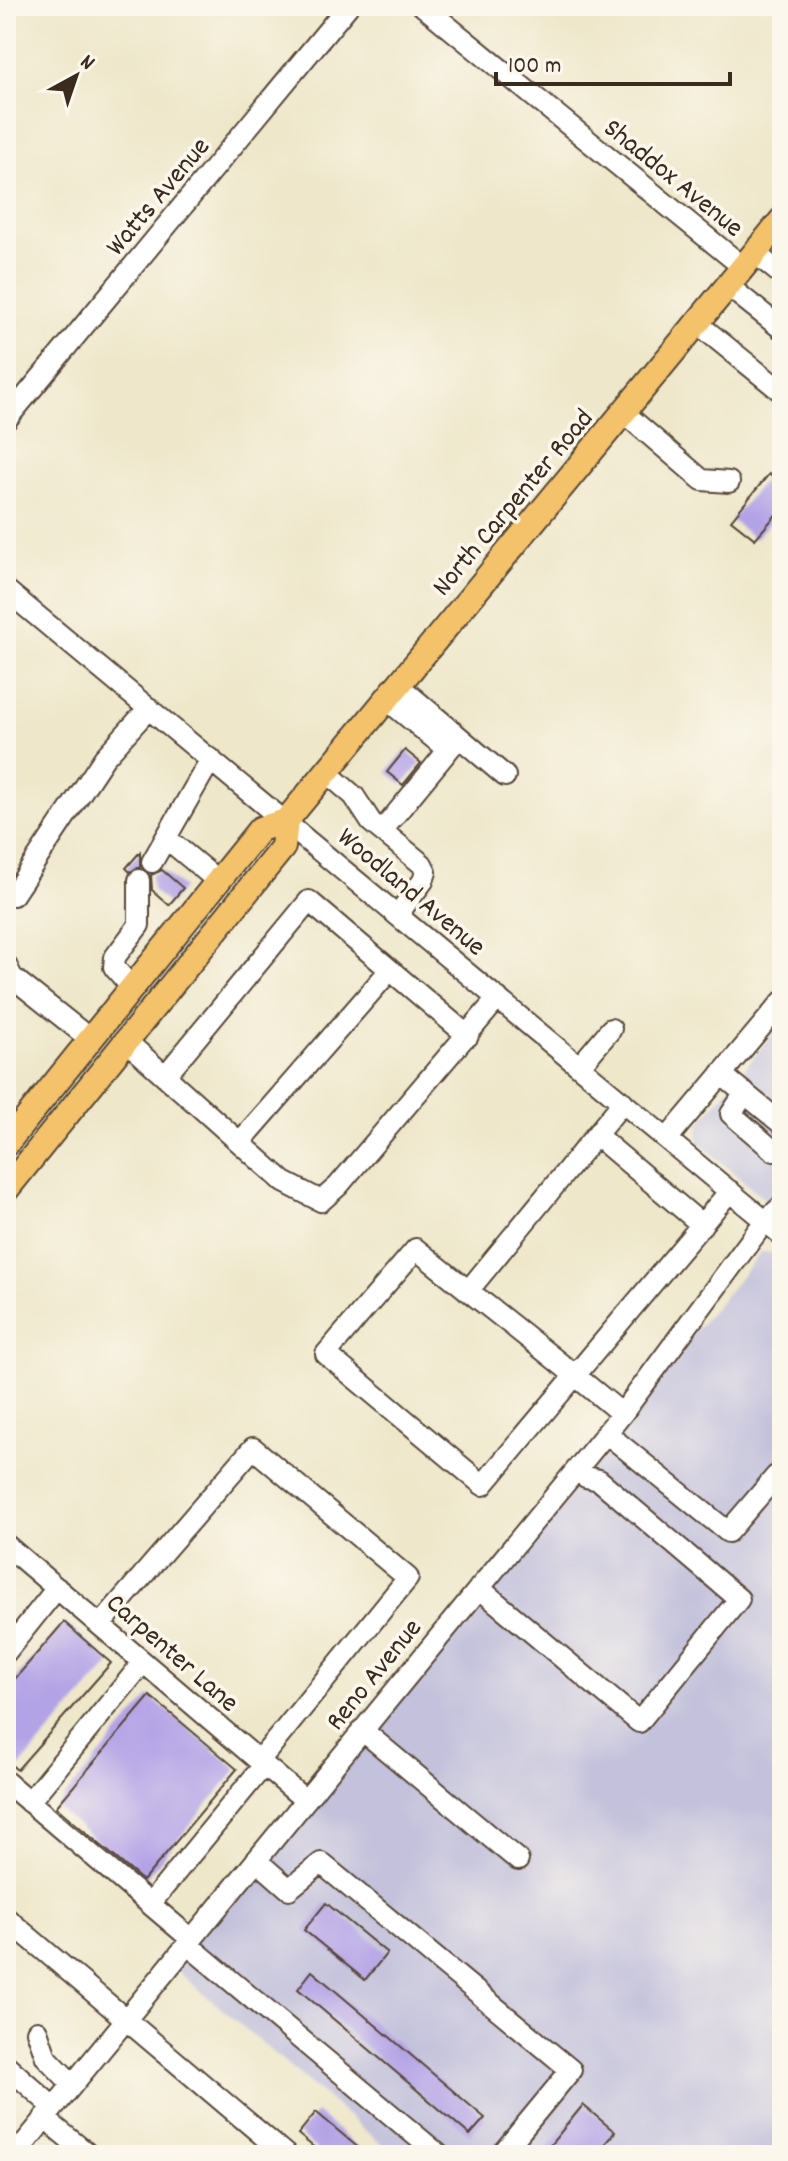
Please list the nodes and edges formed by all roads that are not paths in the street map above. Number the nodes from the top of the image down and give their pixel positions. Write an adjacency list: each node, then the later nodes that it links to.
1 (348, 6): 10 (street, Watts Avenue)
2 (423, 6): 4 (street, Shaddox Avenue)
3 (782, 220): 4 (main road, North Carpenter Road)
4 (742, 269): 5 (street); 6 (main road, North Carpenter Road); 7 (street)
5 (782, 275)
6 (697, 323): 8 (street); 9 (main road, North Carpenter Road)
7 (782, 329)
8 (782, 392)
9 (623, 412): 11 (street); 13 (main road, North Carpenter Road)
10 (6, 420)
11 (729, 482)
12 (6, 590): 14 (street, Woodland Avenue)
13 (392, 692): 15 (street); 17 (main road, North Carpenter Road)
14 (149, 708): 16 (street, Woodland Avenue); 25 (street)
15 (453, 744): 18 (street); 20 (street)
16 (211, 759): 19 (street, Woodland Avenue); 21 (street)
17 (326, 772): 19 (main road, North Carpenter Road); 20 (street)
18 (505, 776)
19 (286, 821): 24 (main road, North Carpenter Road); 26 (street, Woodland Avenue); 34 (main road, North Carpenter Road)
20 (382, 831): 26 (street)
21 (166, 838): 22 (street); 24 (street)
22 (152, 862)
23 (139, 880): 29 (street)
24 (218, 881): 29 (main road, North Carpenter Road)
25 (13, 895)
26 (398, 914): 30 (street, Woodland Avenue)
27 (6, 965): 35 (street)
28 (390, 970): 33 (street); 38 (street); 44 (street)
29 (132, 988): 35 (main road, North Carpenter Road)
30 (498, 998): 33 (street); 36 (street, Woodland Avenue)
31 (779, 1012): 37 (street)
32 (611, 1029): 36 (street)
33 (468, 1036): 44 (street)
34 (126, 1041): 38 (street); 47 (main road, North Carpenter Road)
35 (84, 1047): 45 (main road, North Carpenter Road); 47 (main road)
36 (580, 1066): 40 (street, Woodland Avenue)
37 (721, 1074): 39 (street); 43 (street)
38 (165, 1076): 44 (street)
39 (745, 1093): 41 (street); 46 (street)
40 (623, 1102): 42 (street); 43 (street, Woodland Avenue)
41 (782, 1124)
42 (597, 1136): 51 (street); 53 (street)
43 (667, 1139): 48 (street, Woodland Avenue)
44 (241, 1141)
45 (6, 1144)
46 (779, 1152)
47 (7, 1182)
48 (730, 1191): 50 (street, Woodland Avenue); 51 (street)
49 (782, 1206): 50 (street, Reno Avenue)
50 (765, 1221): 52 (street, Woodland Avenue); 55 (street, Reno Avenue)
51 (702, 1225): 54 (street)
52 (782, 1235)
53 (468, 1291): 54 (street); 54 (street)
54 (574, 1375): 55 (street)
55 (622, 1414): 56 (street, Reno Avenue)
56 (606, 1433): 57 (street, Reno Avenue); 58 (street)
57 (577, 1469): 61 (street, Reno Avenue); 61 (street)
58 (776, 1476)
59 (6, 1545): 60 (street, Carpenter Lane)
60 (57, 1588): 62 (street, Carpenter Lane); 63 (street)
61 (479, 1588): 65 (street, Reno Avenue)
62 (100, 1625): 66 (street, Carpenter Lane); 66 (street)
63 (6, 1652)
64 (137, 1670): 69 (street)
65 (362, 1730): 68 (street, Reno Avenue); 71 (street)
66 (261, 1763): 68 (street, Carpenter Lane); 72 (street)
67 (6, 1782): 69 (street)
68 (305, 1800): 70 (street, Reno Avenue)
69 (29, 1802): 72 (street)
70 (256, 1860): 74 (street, Reno Avenue); 84 (street)
71 (518, 1860)
72 (150, 1904): 74 (street)
73 (6, 1918): 75 (street)
74 (189, 1942): 75 (street, Reno Avenue); 83 (street)
75 (125, 2019): 78 (street, Reno Avenue); 82 (street)
76 (37, 2031): 78 (street)
77 (6, 2065): 79 (street)
78 (72, 2084): 79 (street, Reno Avenue)
79 (49, 2113): 80 (street, Reno Avenue); 81 (street)
80 (15, 2155)
81 (89, 2155)
82 (286, 2155)
83 (439, 2155)
84 (501, 2155)

